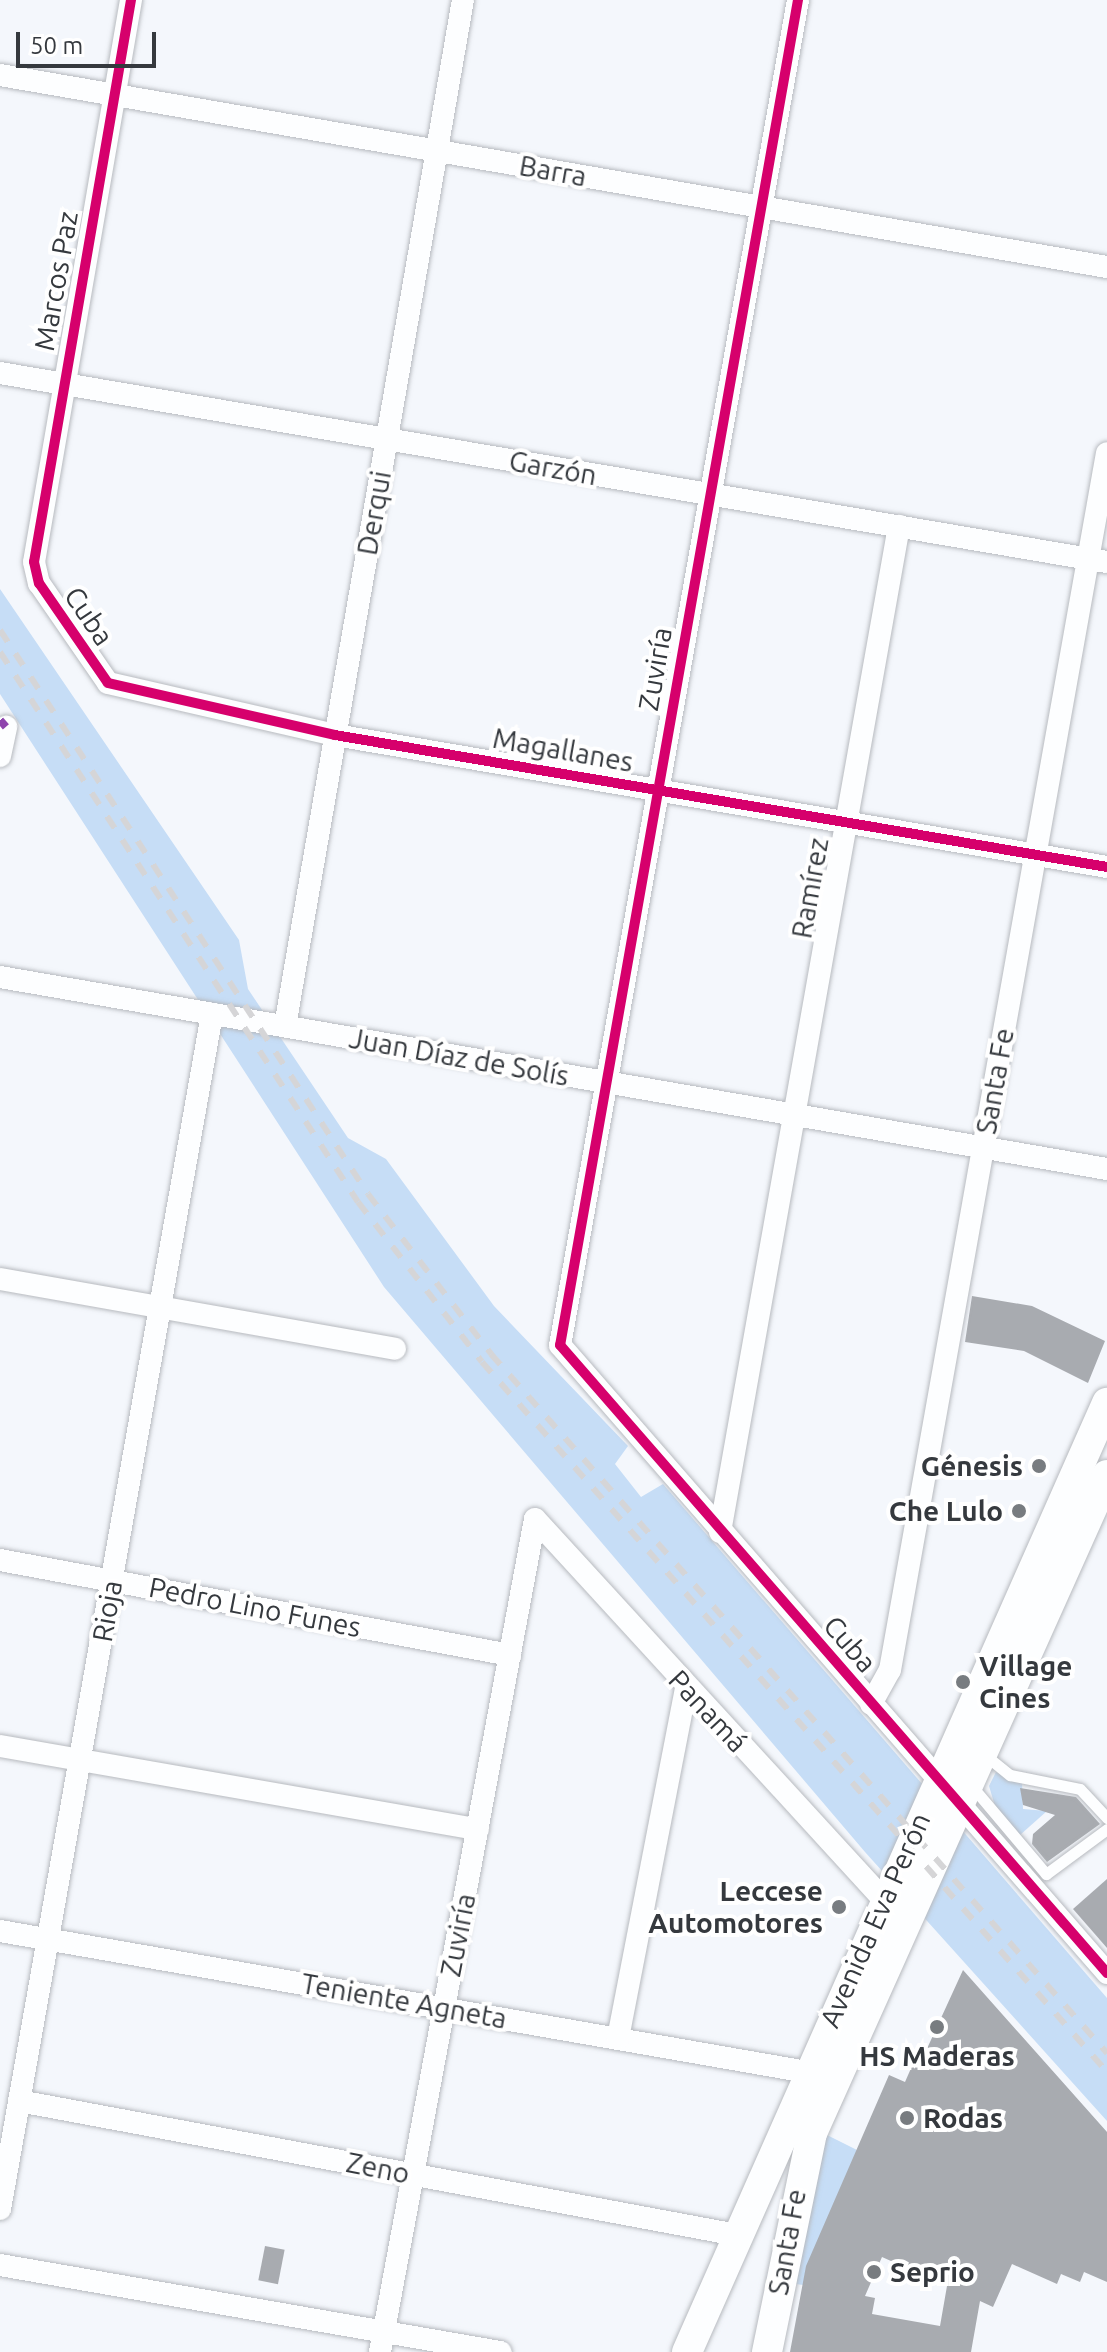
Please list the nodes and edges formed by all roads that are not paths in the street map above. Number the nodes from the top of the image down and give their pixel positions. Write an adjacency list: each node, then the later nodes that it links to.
1 (131, 0): 5 (street, Marcos Paz)
2 (463, 0): 6 (street, Derqui)
3 (798, 0): 7 (street, Zuviría)
4 (0, 75): 5 (street, Barra)
5 (115, 94): 6 (street, Barra); 10 (street, Marcos Paz)
6 (437, 151): 7 (street, Barra); 11 (street, Derqui)
7 (761, 207): 8 (street, Barra); 13 (street, Zuviría)
8 (1107, 267)
9 (0, 373): 10 (street, Garzón)
10 (62, 384): 11 (street, Garzón); 16 (street, Marcos Paz)
11 (386, 439): 13 (street, Garzón); 19 (street, Derqui)
12 (1107, 453): 15 (street, Santa Fe)
13 (711, 494): 14 (street, Garzón); 21 (street, Zuviría)
14 (899, 526): 15 (street, Garzón); 22 (street, Ramírez)
15 (1098, 560): 23 (street, Santa Fe)
16 (34, 572): 17 (street, Cuba)
17 (108, 683): 19 (street, Magallanes)
18 (6, 727): 20 (street)
19 (335, 735): 21 (street, Magallanes); 27 (street, Derqui)
20 (0, 756)
21 (658, 791): 22 (street, Magallanes); 28 (street, Zuviría)
22 (846, 823): 23 (street, Magallanes); 29 (street, Ramírez)
23 (1035, 855): 24 (street, Magallanes); 30 (street, Santa Fe)
24 (1107, 867)
25 (0, 977): 26 (street, Juan Díaz de Solís)
26 (212, 1014): 27 (street, Juan Díaz de Solís); 33 (street, Rioja)
27 (285, 1026): 28 (street, Juan Díaz de Solís)
28 (607, 1083): 29 (street, Juan Díaz de Solís); 34 (street, Zuviría)
29 (794, 1117): 30 (street, Juan Díaz de Solís); 39 (street, Ramírez)
30 (983, 1149): 31 (street, Juan Díaz de Solís); 44 (street, Santa Fe)
31 (1107, 1169)
32 (0, 1279): 33 (street)
33 (161, 1306): 35 (street); 41 (street, Rioja)
34 (560, 1345): 39 (street, Cuba)
35 (395, 1349)
36 (1107, 1403): 48 (main road, Avenida Eva Perón)
37 (1107, 1475): 46 (main road, Avenida Eva Perón)
38 (535, 1519): 42 (street, Zuviría); 43 (street, Panamá)
39 (720, 1532): 44 (street, Cuba)
40 (0, 1560): 41 (street, Pedro Lino Funes)
41 (112, 1581): 42 (street, Pedro Lino Funes); 47 (street, Rioja)
42 (510, 1655): 51 (street, Zuviría)
43 (686, 1689): 53 (street, Panamá); 58 (street)
44 (871, 1704): 48 (street, Cuba)
45 (0, 1746): 47 (street)
46 (981, 1751): 49 (main road, Avenida Eva Perón); 50 (lane)
47 (80, 1759): 51 (street); 55 (street, Rioja)
48 (937, 1780): 49 (street, Cuba); 53 (main road, Avenida Eva Perón)
49 (962, 1792): 52 (lane); 56 (street, Cuba); 61 (main road, Avenida Eva Perón)
50 (1107, 1818)
51 (478, 1829): 57 (street, Zuviría)
52 (1107, 1829)
53 (884, 1900): 59 (main road, Avenida Eva Perón)
54 (0, 1931): 55 (street, Teniente Agneta)
55 (48, 1939): 57 (street, Teniente Agneta); 60 (street, Rioja)
56 (1107, 1973)
57 (444, 2008): 58 (street, Teniente Agneta); 62 (street, Zuviría)
58 (618, 2038): 59 (street, Teniente Agneta)
59 (807, 2072): 64 (main road, Avenida Eva Perón)
60 (19, 2101): 62 (street, Zeno); 63 (street, Rioja)
61 (812, 2133): 69 (main road, Santa Fe)
62 (413, 2175): 64 (street, Zeno); 66 (street, Zuviría)
63 (0, 2209)
64 (737, 2235): 68 (main road, Avenida Eva Perón)
65 (0, 2265): 66 (street)
66 (382, 2342): 67 (street)
67 (500, 2352)
68 (687, 2352)
69 (767, 2352)

